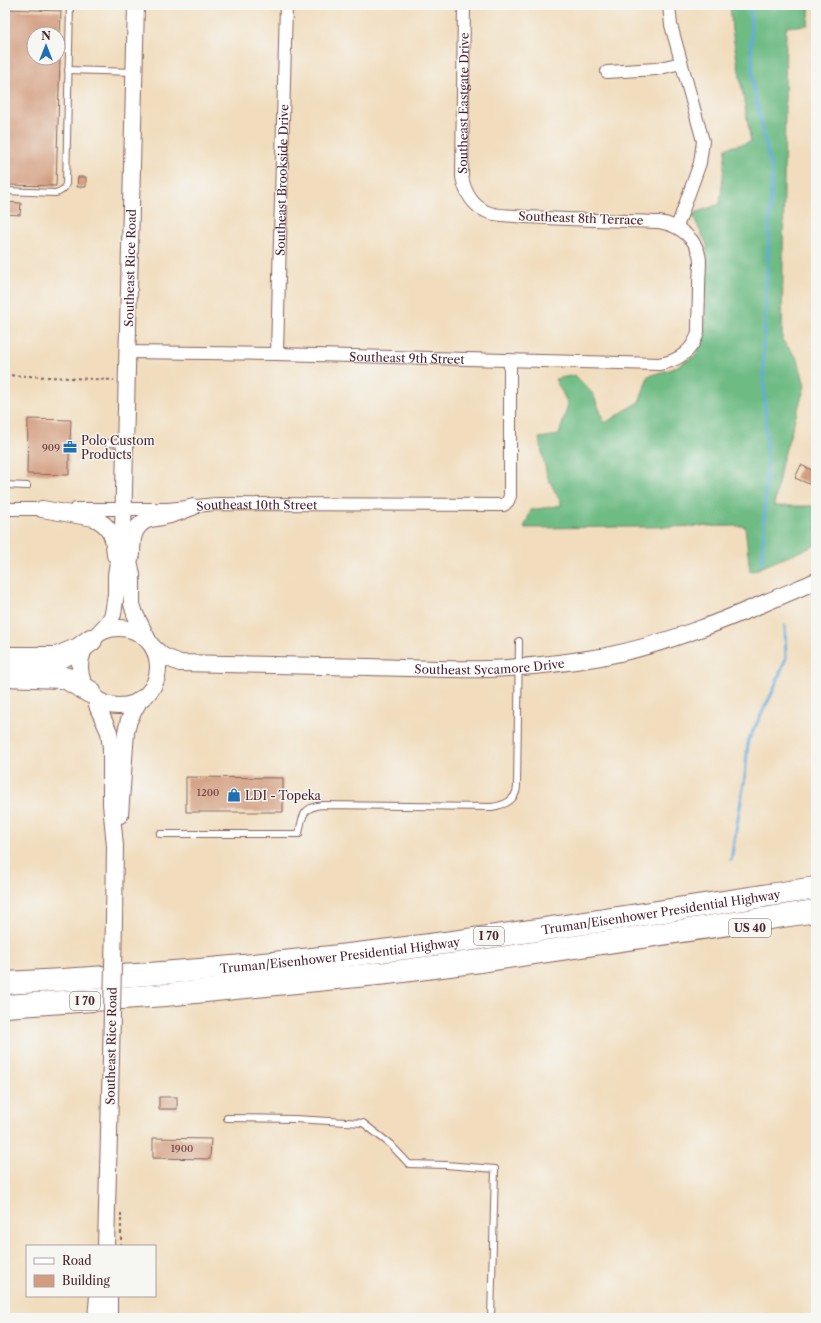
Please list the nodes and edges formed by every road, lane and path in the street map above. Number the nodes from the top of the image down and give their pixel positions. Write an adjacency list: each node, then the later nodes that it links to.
1 (70, 5): 7 (lane)
2 (136, 5): 8 (street, Southeast Rice Road)
3 (286, 5): 16 (street, Southeast Brookside Drive)
4 (464, 5): 13 (street, Southeast Eastgate Drive)
5 (669, 5): 6 (street)
6 (681, 63): 9 (street); 14 (street)
7 (68, 70): 8 (lane); 12 (lane)
8 (134, 72): 15 (street, Southeast Rice Road)
9 (607, 72)
10 (5, 93): 11 (path)
11 (9, 93)
12 (5, 192)
13 (471, 200): 14 (street, Southeast 8th Terrace)
14 (676, 227): 17 (street, Southeast 8th Terrace)
15 (127, 352): 16 (street, Southeast 9th Street); 22 (street, Southeast Rice Road)
16 (277, 354): 18 (street, Southeast 9th Street)
17 (684, 354): 18 (street, Southeast 9th Street)
18 (510, 360): 25 (street, Southeast 10th Street)
19 (5, 375): 20 (path)
20 (117, 380)
21 (108, 444): 22 (lane)
22 (125, 444): 28 (street, Southeast Rice Road)
23 (5, 485): 24 (lane)
24 (27, 486)
25 (193, 507): 28 (street, Southeast 10th Street); 31 (street)
26 (5, 509): 27 (street, Southeast 10th Street)
27 (42, 509): 28 (street, Southeast 10th Street); 30 (street)
28 (124, 509): 29 (street, Southeast Rice Road)
29 (123, 530): 30 (street, Southeast Rice Road); 31 (street, Southeast Rice Road)
30 (116, 575): 33 (street, Southeast Rice Road)
31 (132, 575): 35 (street, Southeast Rice Road)
32 (816, 581): 37 (street, Southeast Sycamore Drive)
33 (93, 638): 35 (street); 36 (highway); 39 (street)
34 (519, 641): 37 (lane)
35 (151, 644): 37 (street, Southeast Sycamore Drive); 40 (street)
36 (5, 658)
37 (518, 668): 41 (lane)
38 (5, 675): 39 (highway)
39 (92, 694): 40 (street); 42 (street, Southeast Rice Road)
40 (140, 699): 42 (street, Southeast Rice Road)
41 (160, 834)
42 (115, 846): 54 (street, Southeast Rice Road, bridge)
43 (816, 888): 48 (highway, Truman/Eisenhower Presidential Highway / I 70)
44 (816, 910): 46 (highway, Truman/Eisenhower Presidential Highway / I 70)
45 (816, 926): 46 (highway, US 40)
46 (683, 930): 50 (highway, Truman/Eisenhower Presidential Highway / I 70)
47 (5, 968): 48 (highway)
48 (160, 974): 49 (highway, Truman/Eisenhower Presidential Highway / I 70)
49 (5, 983)
50 (165, 995): 51 (highway, Truman/Eisenhower Presidential Highway / I 70); 52 (highway)
51 (5, 1006)
52 (5, 1021)
53 (227, 1118): 59 (lane)
54 (106, 1245)
55 (98, 1297): 57 (street)
56 (109, 1297): 58 (street)
57 (96, 1318)
58 (109, 1318)
59 (491, 1318)

